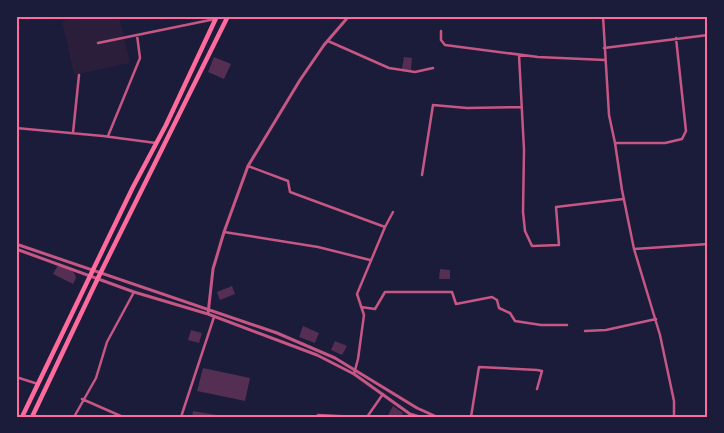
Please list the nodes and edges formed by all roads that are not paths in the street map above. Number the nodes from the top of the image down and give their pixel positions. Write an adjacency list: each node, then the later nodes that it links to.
1 (228, 16): 34 (highway)
2 (349, 16): 9 (street)
3 (603, 16): 11 (street)
4 (217, 18): 6 (street); 20 (highway)
5 (441, 31): 12 (street)
6 (136, 35): 10 (street); 19 (street)
7 (708, 35): 8 (street)
8 (676, 38): 11 (street); 21 (street)
9 (328, 41): 14 (street); 22 (street)
10 (98, 43)
11 (604, 48): 13 (street)
12 (519, 55): 13 (street); 16 (street)
13 (605, 60): 21 (street)
14 (432, 68)
15 (79, 75): 18 (street)
16 (521, 107): 23 (street); 24 (street)
17 (16, 128): 18 (street)
18 (73, 133): 19 (street)
19 (108, 136): 20 (street)
20 (156, 143): 33 (highway)
21 (615, 143): 24 (street)
22 (248, 166): 26 (street); 27 (street)
23 (422, 175)
24 (624, 198): 31 (street)
25 (394, 212): 26 (street)
26 (385, 227): 32 (street)
27 (224, 232): 32 (street); 38 (street)
28 (16, 244): 33 (street)
29 (708, 244): 31 (street)
30 (16, 249): 33 (street)
31 (634, 250): 41 (street)
32 (370, 260): 37 (street)
33 (92, 272): 34 (street); 35 (street); 47 (highway)
34 (100, 272): 35 (highway); 38 (street)
35 (98, 278): 36 (street); 54 (highway)
36 (134, 292): 39 (street); 50 (street)
37 (361, 307): 42 (street); 44 (street)
38 (209, 308): 39 (street); 44 (street)
39 (208, 314): 40 (street)
40 (214, 317): 45 (street); 57 (street)
41 (656, 319): 43 (street); 63 (street)
42 (567, 325)
43 (585, 331)
44 (355, 369): 45 (street); 61 (street)
45 (354, 374): 49 (street)
46 (16, 378): 47 (street)
47 (38, 384): 53 (highway)
48 (537, 388): 62 (street)
49 (383, 394): 52 (street); 59 (street)
50 (82, 399): 55 (street); 56 (street)
51 (318, 415): 58 (street)
52 (409, 415): 60 (street)
53 (22, 417)
54 (32, 417)
55 (74, 417)
56 (123, 417)
57 (181, 417)
58 (357, 417)
59 (367, 417)
60 (420, 417)
61 (436, 417)
62 (471, 417)
63 (674, 417)

